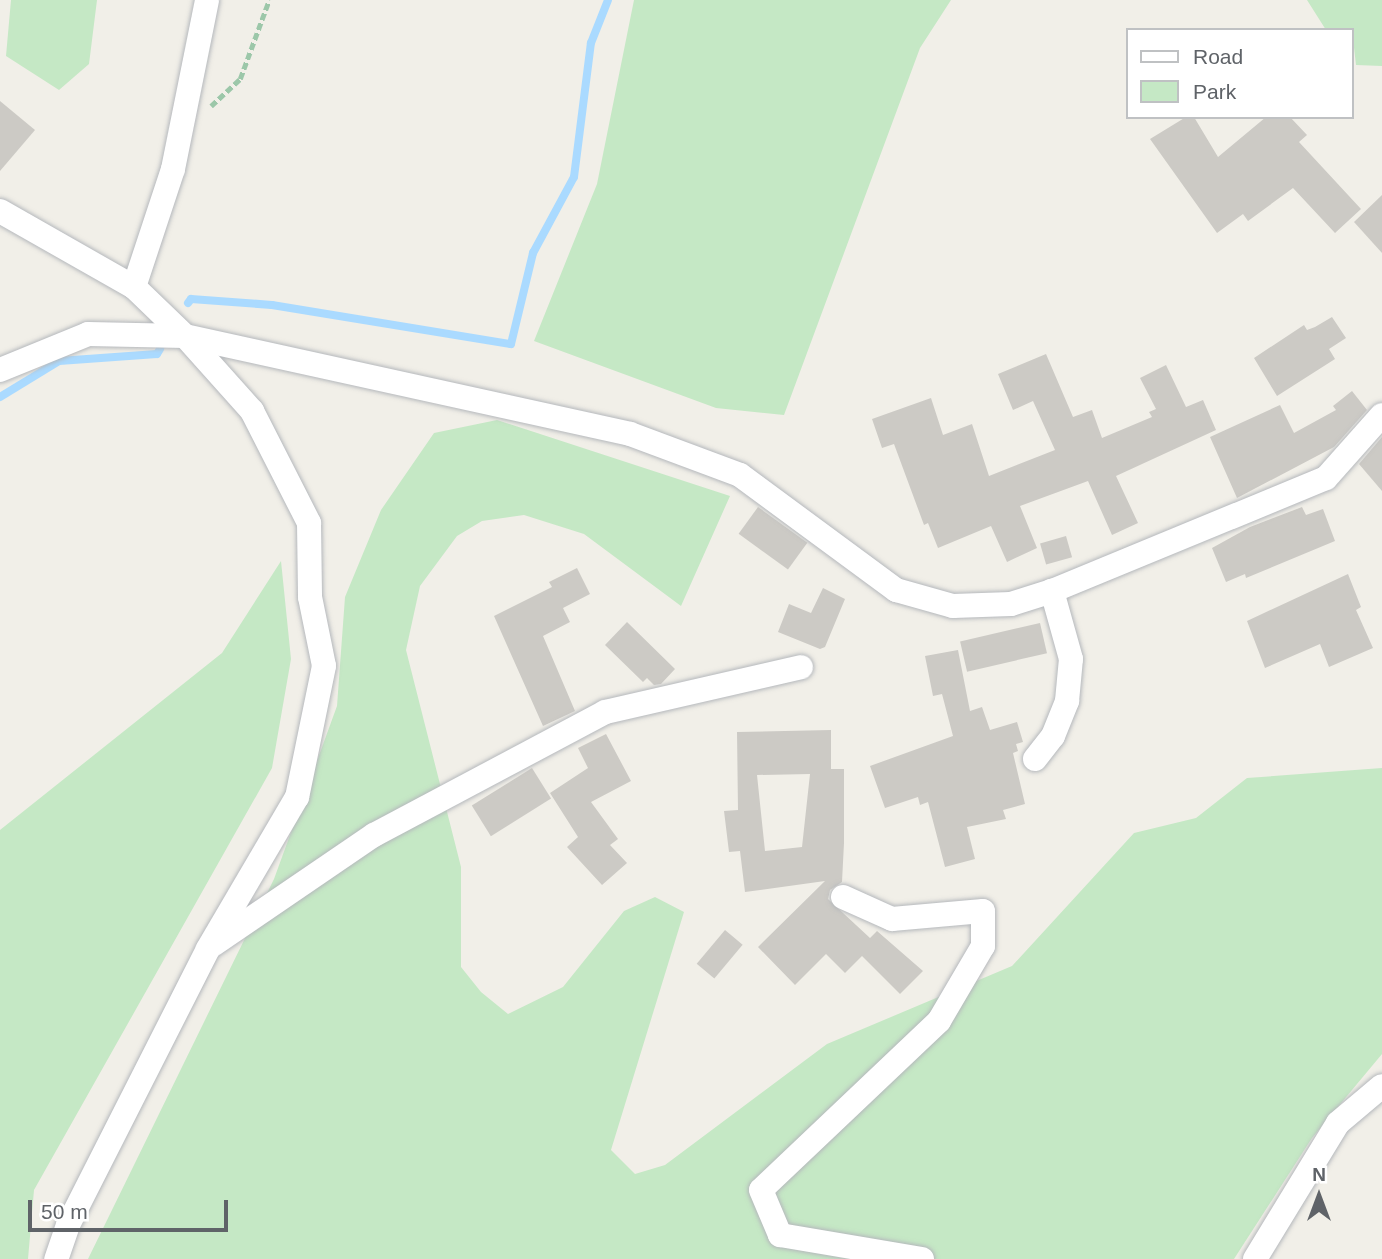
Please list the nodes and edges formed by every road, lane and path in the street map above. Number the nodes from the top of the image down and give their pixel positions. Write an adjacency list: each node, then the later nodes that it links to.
1 (207, 0): 3 (street)
2 (269, 0): 3 (path)
3 (180, 135): 5 (street)
4 (0, 211): 5 (street)
5 (134, 287): 6 (street)
6 (185, 336): 7 (street); 9 (street); 13 (street)
7 (0, 370)
8 (1382, 415): 9 (street)
9 (1052, 591): 11 (street)
10 (801, 667): 13 (street)
11 (1035, 759)
12 (843, 897): 16 (street)
13 (208, 949): 15 (street)
14 (1382, 1086): 17 (street)
15 (56, 1259)
16 (922, 1259)
17 (1255, 1259)

